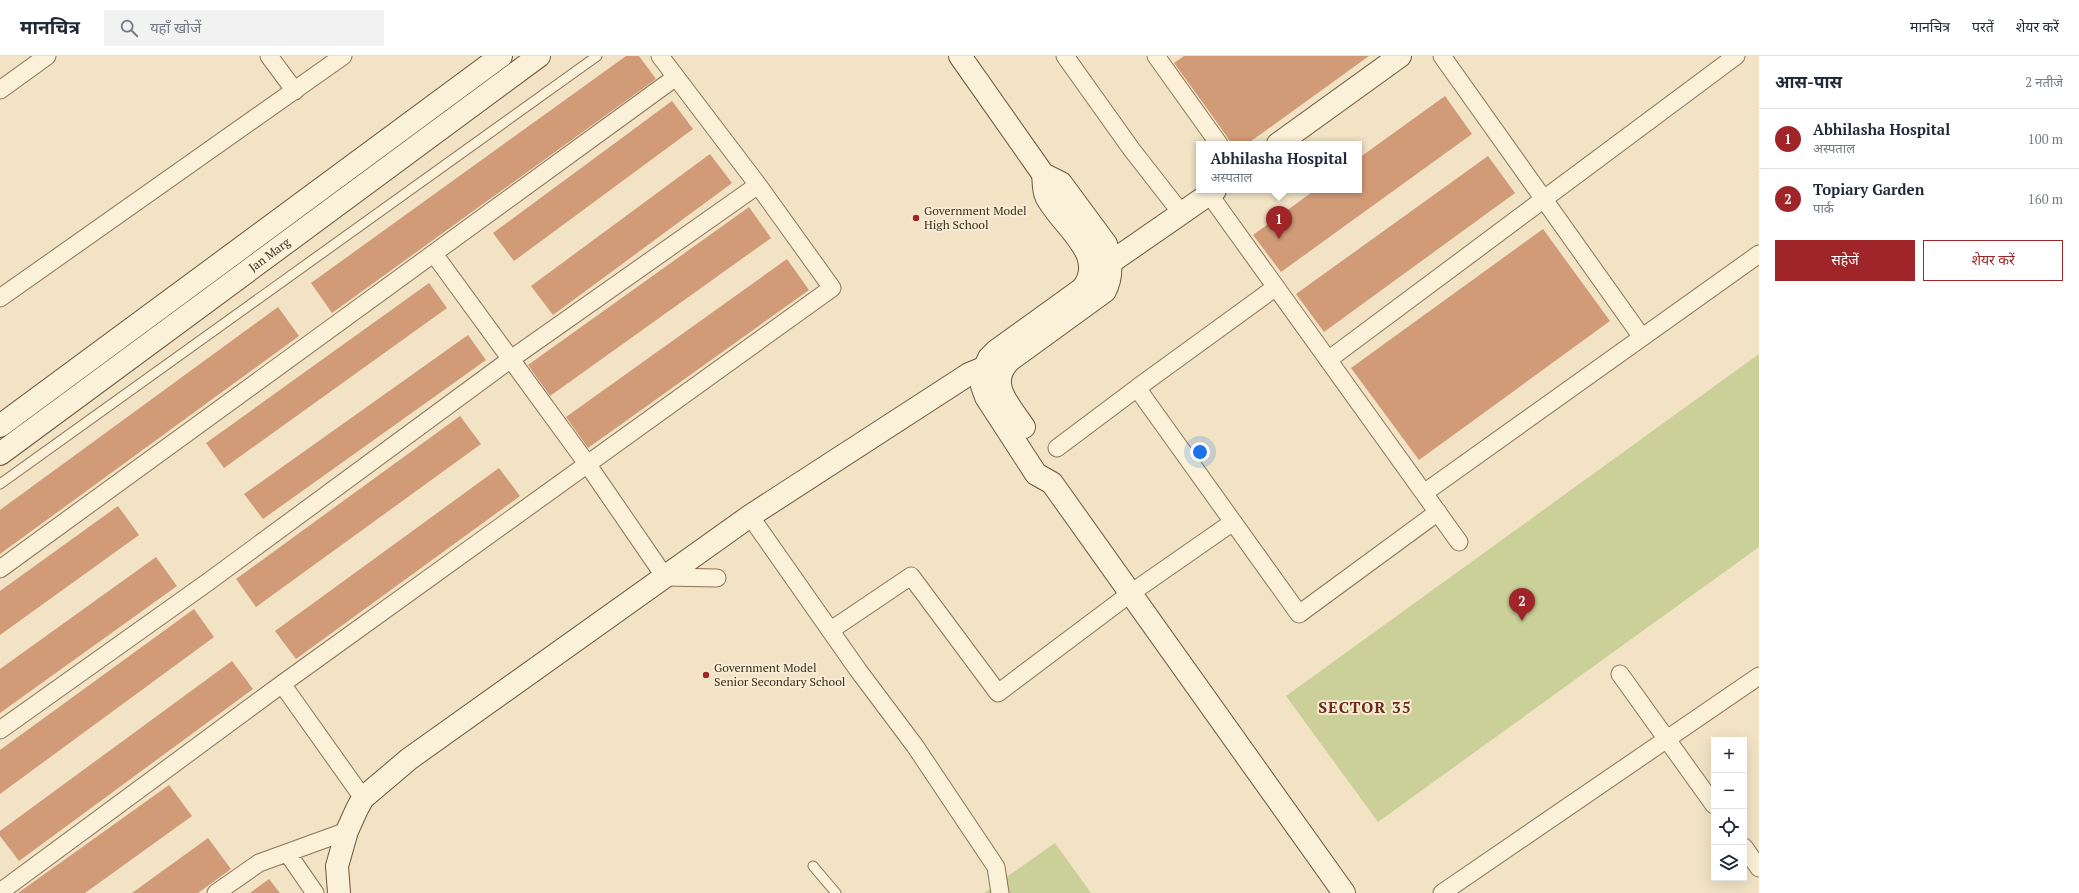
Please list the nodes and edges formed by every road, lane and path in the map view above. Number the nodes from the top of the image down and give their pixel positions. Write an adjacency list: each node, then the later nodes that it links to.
1 (47, 56): 15 (street)
2 (269, 56): 16 (street)
3 (343, 56): 16 (street)
4 (501, 56): 36 (street, Jan Marg)
5 (539, 56): 38 (street, Jan Marg)
6 (597, 56): 40 (lane)
7 (660, 56): 14 (street)
8 (960, 56): 19 (street)
9 (1065, 56): 24 (street)
10 (1156, 56): 17 (street)
11 (1400, 56): 18 (street)
12 (1442, 56): 23 (street)
13 (1736, 56): 23 (street)
14 (676, 78): 20 (street); 25 (street)
15 (0, 90)
16 (296, 91): 30 (street)
17 (1217, 141)
18 (1282, 141)
19 (1043, 174): 27 (street); 28 (street)
20 (758, 185): 32 (street); 39 (street)
21 (1211, 193): 24 (street)
22 (1213, 193): 29 (street)
23 (1545, 200): 31 (street); 33 (street)
24 (1182, 214): 27 (street)
25 (434, 254): 32 (street); 46 (street)
26 (1759, 254): 31 (street)
27 (1111, 263): 28 (street); 34 (street)
28 (1090, 276): 34 (street)
29 (1276, 287): 33 (street); 35 (street)
30 (0, 298)
31 (1641, 336): 41 (street)
32 (511, 359): 39 (street); 54 (street)
33 (1328, 360): 41 (street)
34 (992, 369): 43 (street); 49 (street)
35 (1137, 388): 37 (street); 44 (street)
36 (0, 426)
37 (1058, 448)
38 (0, 454)
39 (588, 465): 47 (street); 53 (street)
40 (0, 484)
41 (1424, 493): 42 (street)
42 (1438, 512): 44 (street); 45 (street)
43 (750, 516): 47 (street); 50 (street)
44 (1233, 522): 49 (street)
45 (1459, 542)
46 (0, 570)
47 (665, 577): 48 (street); 56 (street)
48 (717, 578)
49 (1131, 593): 50 (street); 69 (street)
50 (831, 630): 68 (street)
51 (1620, 674): 55 (street)
52 (1759, 676): 55 (street)
53 (282, 684): 56 (street); 63 (street)
54 (0, 730)
55 (1667, 739): 57 (street); 70 (street)
56 (363, 798): 58 (street)
57 (1711, 801)
58 (347, 831): 60 (street); 66 (street)
59 (1747, 851): 62 (street)
60 (288, 854): 64 (street); 65 (street)
61 (813, 866): 67 (lane)
62 (1759, 868)
63 (0, 892)
64 (216, 893)
65 (315, 893)
66 (339, 893)
67 (836, 893)
68 (1000, 893)
69 (1344, 893)
70 (1442, 893)

